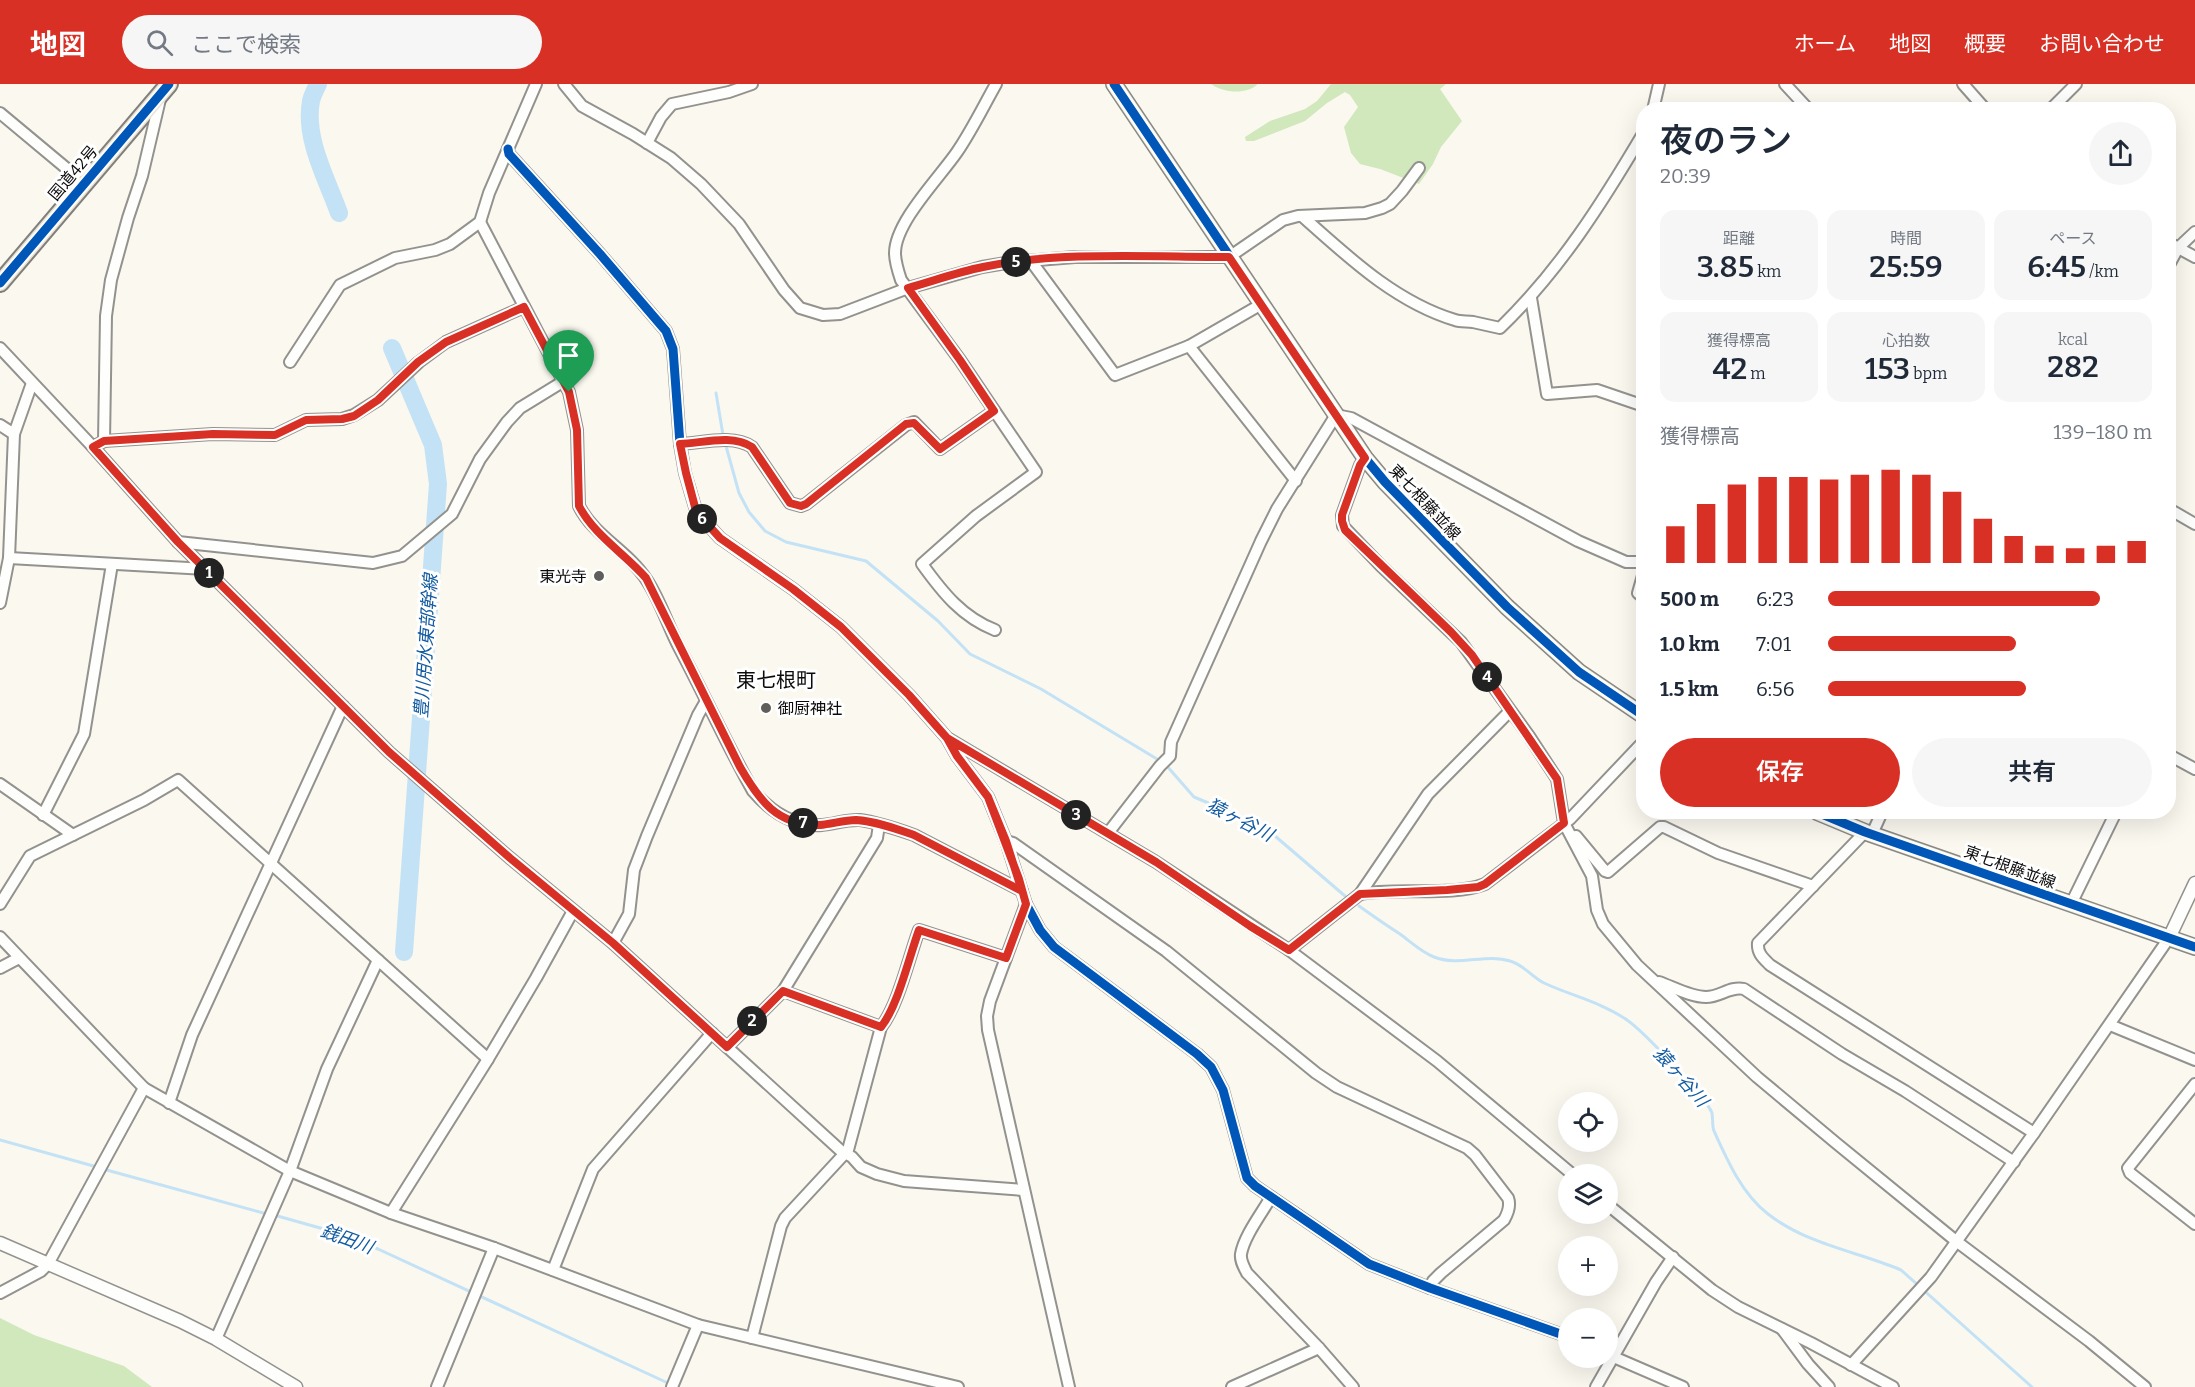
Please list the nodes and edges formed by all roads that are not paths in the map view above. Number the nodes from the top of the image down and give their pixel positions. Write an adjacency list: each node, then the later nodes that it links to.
1 (536, 84): 18 (street)
2 (564, 84): 16 (street)
3 (752, 84): 16 (street)
4 (996, 84): 30 (street)
5 (1113, 84): 26 (main road, 東七根藤並線)
6 (1659, 84): 11 (street)
7 (1785, 84): 12 (street)
8 (1963, 84): 13 (street)
9 (2076, 84): 14 (street)
10 (166, 88): 20 (highway, 国道42号); 44 (street)
11 (1655, 102)
12 (1802, 102)
13 (1979, 102)
14 (2058, 102)
15 (0, 113): 20 (street)
16 (647, 143): 30 (street)
17 (1636, 145): 31 (street)
18 (508, 149): 22 (street); 45 (street)
19 (1419, 168): 21 (street)
20 (84, 183): 29 (highway, 国道42号)
21 (1302, 216): 26 (street); 31 (street)
22 (480, 222): 33 (street); 36 (street)
23 (2195, 232): 24 (street)
24 (2176, 245)
25 (2176, 247): 27 (street)
26 (1229, 257): 28 (street); 32 (main road, 東七根藤並線)
27 (2195, 257)
28 (1031, 261): 30 (street); 34 (street)
29 (0, 283)
30 (908, 288): 40 (street)
31 (1531, 298): 39 (street)
32 (1260, 305): 34 (street); 41 (main road, 東七根藤並線)
33 (524, 307): 37 (street); 44 (street)
34 (1189, 346): 48 (street)
35 (0, 348): 38 (street)
36 (290, 362)
37 (564, 381): 51 (street); 58 (street)
38 (32, 382): 43 (street); 46 (street)
39 (1636, 403)
40 (994, 411): 45 (street); 57 (street)
41 (1336, 415): 47 (main road, 東七根藤並線); 48 (street); 53 (street)
42 (0, 425): 43 (street)
43 (14, 434): 52 (street)
44 (104, 441): 46 (street)
45 (680, 444): 62 (street)
46 (93, 447): 51 (street)
47 (1365, 458): 60 (street); 61 (main road, 東七根藤並線)
48 (1296, 482): 73 (street)
49 (2176, 513): 50 (street)
50 (2195, 524)
51 (178, 542): 55 (street)
52 (9, 558): 54 (street); 56 (street)
53 (1636, 562)
54 (112, 564): 55 (street); 67 (street)
55 (206, 569): 59 (street)
56 (0, 603)
57 (995, 630)
58 (706, 701): 72 (street); 88 (street)
59 (344, 706): 77 (street); 85 (street)
60 (1510, 711): 71 (street); 81 (street)
61 (1636, 711)
62 (947, 738): 73 (street); 76 (street)
63 (1636, 749): 71 (street)
64 (2176, 759): 65 (street)
65 (2195, 769)
66 (0, 784): 67 (street)
67 (43, 815): 75 (street)
68 (1834, 819): 74 (main road, 東七根藤並線)
69 (1877, 819): 74 (street)
70 (2113, 819): 84 (street)
71 (1564, 823): 79 (street); 81 (street); 95 (street)
72 (879, 825): 80 (street); 96 (street)
73 (1108, 833): 90 (street)
74 (1868, 833): 79 (street); 84 (main road, 東七根藤並線)
75 (73, 835): 77 (street); 82 (street)
76 (1006, 841): 80 (street); 122 (street)
77 (270, 862): 93 (street); 105 (street)
78 (2195, 883): 87 (street)
79 (1813, 886): 106 (street)
80 (1022, 891): 83 (street)
81 (1360, 894): 90 (street)
82 (0, 904)
83 (1026, 904): 92 (street); 112 (street)
84 (2071, 904): 87 (main road, 東七根藤並線)
85 (573, 911): 88 (street); 101 (street)
86 (0, 937): 91 (street)
87 (2169, 938): 89 (main road, 東七根藤並線); 97 (street)
88 (613, 943): 99 (street)
89 (2195, 947)
90 (1289, 950): 109 (street)
91 (19, 958): 94 (street); 104 (street)
92 (1006, 958): 98 (street); 111 (street)
93 (378, 960): 101 (street); 110 (street)
94 (0, 968)
95 (1653, 980): 108 (street); 116 (street)
96 (783, 991): 98 (street); 100 (street)
97 (2110, 1025): 102 (street); 106 (street)
98 (881, 1027): 107 (street)
99 (712, 1033): 100 (street); 121 (street)
100 (727, 1047): 107 (street)
101 (488, 1059): 113 (street)
102 (2195, 1060)
103 (2195, 1084): 115 (street)
104 (144, 1088): 105 (street); 120 (street)
105 (170, 1103): 110 (street)
106 (2034, 1133): 108 (street)
107 (846, 1153): 111 (street); 127 (street)
108 (2014, 1162): 116 (street)
109 (1560, 1164)
110 (290, 1171): 113 (street); 128 (street)
111 (1024, 1190): 140 (street)
112 (1271, 1197): 122 (street); 130 (street)
113 (391, 1213): 118 (street)
114 (1618, 1213): 119 (street)
115 (2195, 1224)
116 (1956, 1241): 132 (street); 147 (street)
117 (0, 1243): 120 (street)
118 (494, 1248): 121 (street); 136 (street)
119 (1673, 1257): 125 (street); 129 (street)
120 (48, 1264): 123 (street); 128 (street)
121 (553, 1270): 124 (street)
122 (1430, 1288): 126 (street)
123 (1, 1294)
124 (698, 1325): 127 (street); 137 (street)
125 (1780, 1327): 132 (street); 145 (street)
126 (1558, 1333)
127 (752, 1338): 134 (street)
128 (216, 1339): 135 (street)
129 (1618, 1344)
130 (1319, 1347): 141 (street); 142 (street)
131 (1618, 1359): 144 (street)
132 (1851, 1365): 146 (street)
133 (1605, 1368): 143 (street)
134 (911, 1376): 138 (street); 139 (street)
135 (296, 1387)
136 (437, 1387)
137 (672, 1387)
138 (906, 1387)
139 (958, 1387)
140 (1069, 1387)
141 (1232, 1387)
142 (1353, 1387)
143 (1596, 1387)
144 (1683, 1387)
145 (1829, 1387)
146 (1893, 1387)
147 (2145, 1387)

